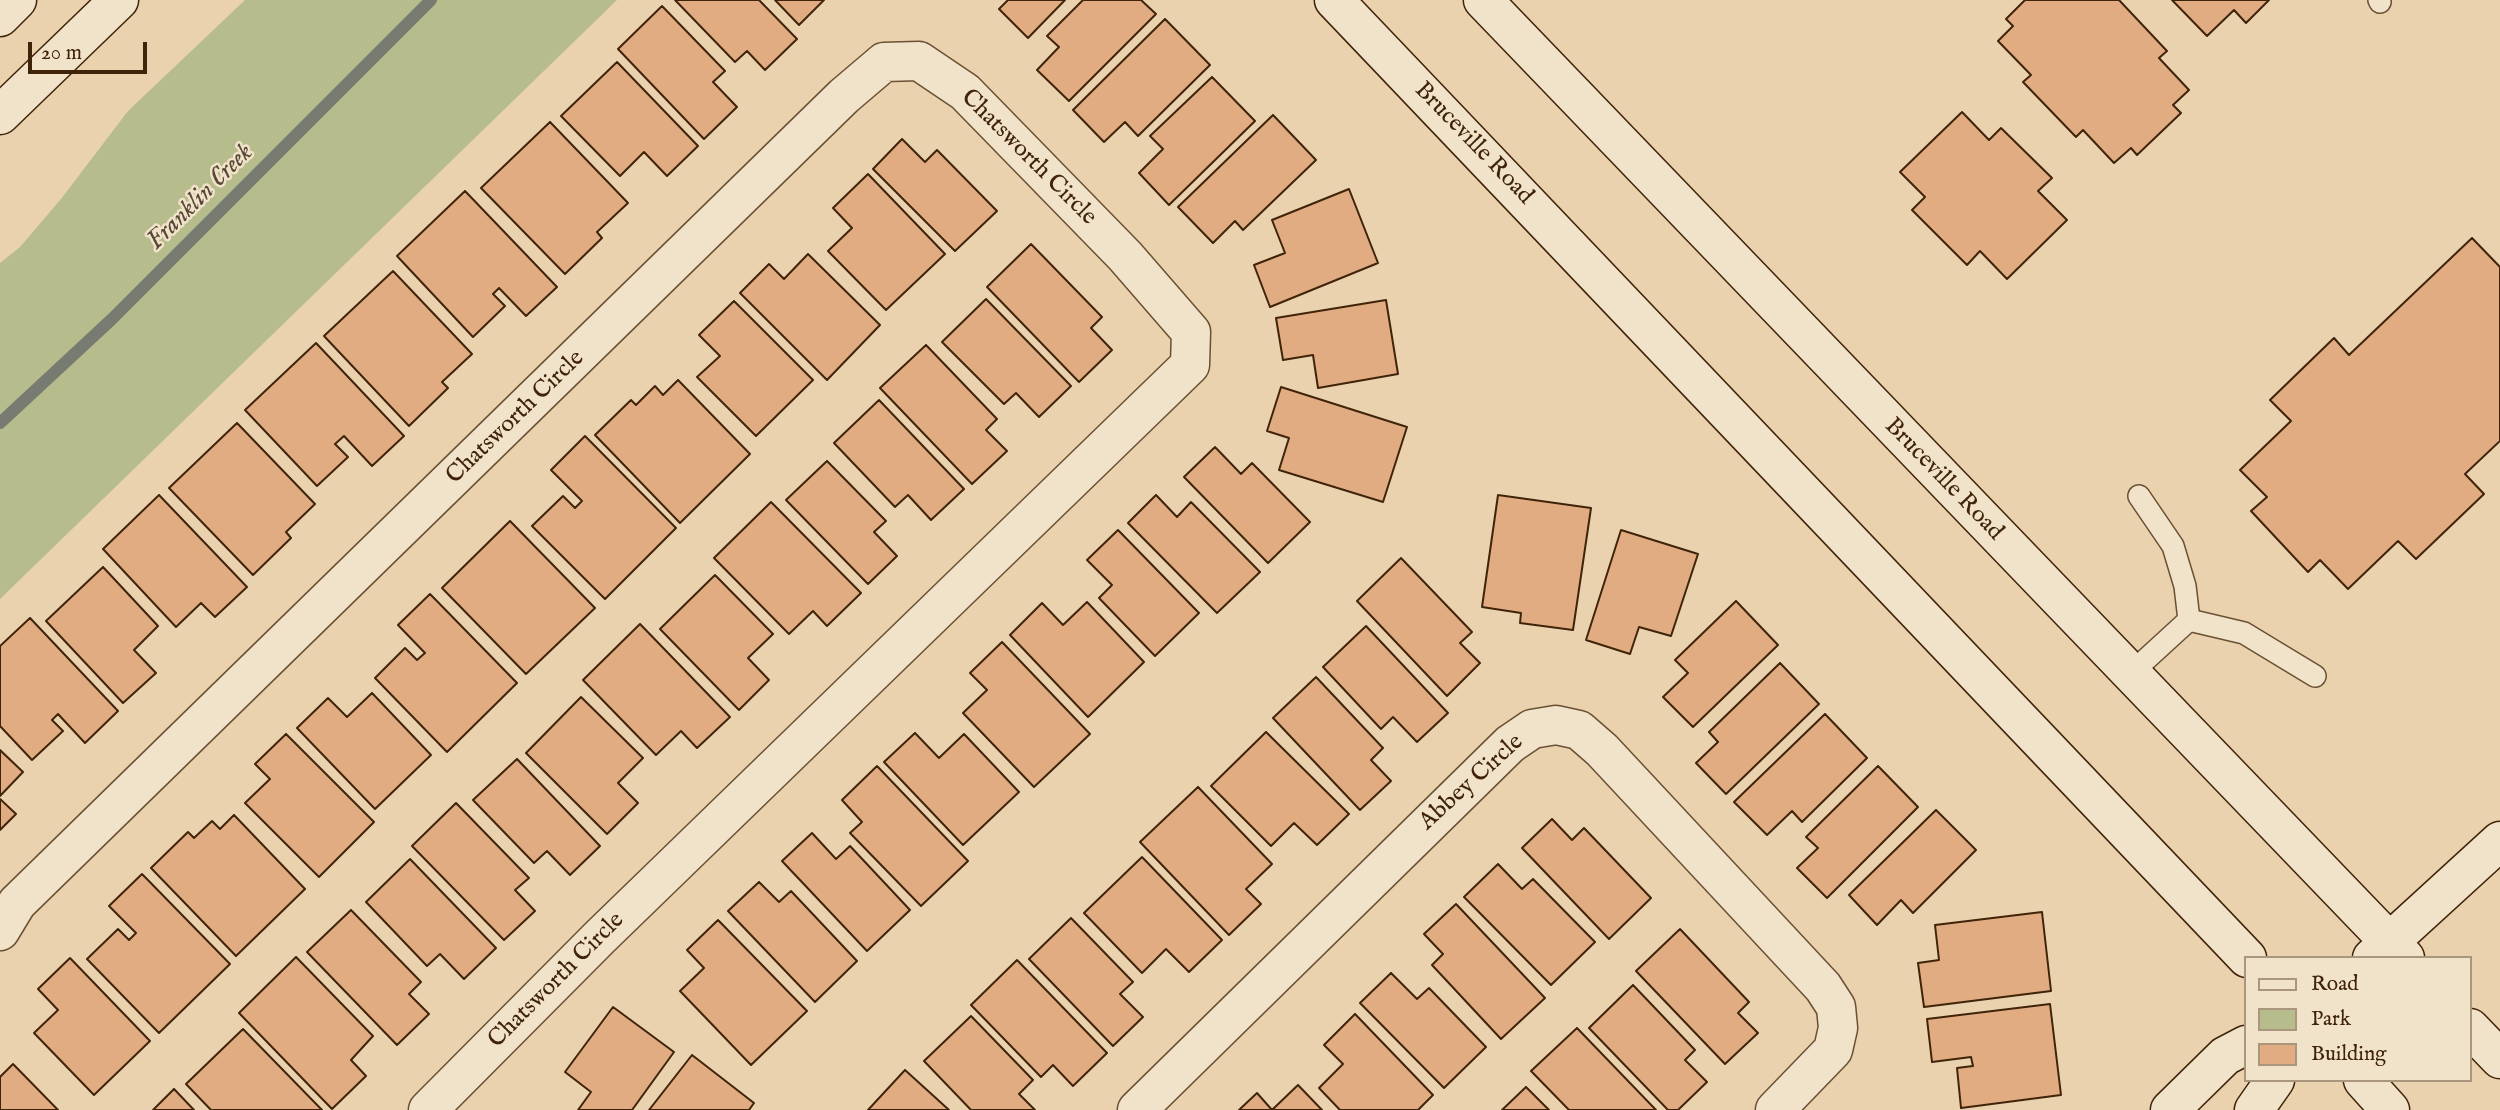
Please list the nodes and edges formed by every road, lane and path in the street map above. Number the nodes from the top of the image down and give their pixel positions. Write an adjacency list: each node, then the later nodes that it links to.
1 (18, 0): 5 (street)
2 (119, 0): 6 (street)
3 (1334, 0): 14 (street, Bruceville Road)
4 (1483, 0): 9 (street, Bruceville Road)
5 (0, 17)
6 (0, 115)
7 (2139, 496): 8 (lane)
8 (2189, 620): 9 (lane); 10 (lane)
9 (2130, 674): 13 (street, Bruceville Road)
10 (2315, 676)
11 (2500, 841): 13 (street)
12 (0, 931): 20 (street, Chatsworth Circle)
13 (2389, 952)
14 (2245, 956)
15 (2472, 1030): 17 (street)
16 (2244, 1046): 23 (street)
17 (2500, 1059)
18 (2274, 1082): 24 (street)
19 (2364, 1082): 25 (street)
20 (441, 1106)
21 (1138, 1110): 22 (street, Abbey Circle)
22 (1774, 1110)
23 (2170, 1110)
24 (2254, 1110)
25 (2390, 1110)

